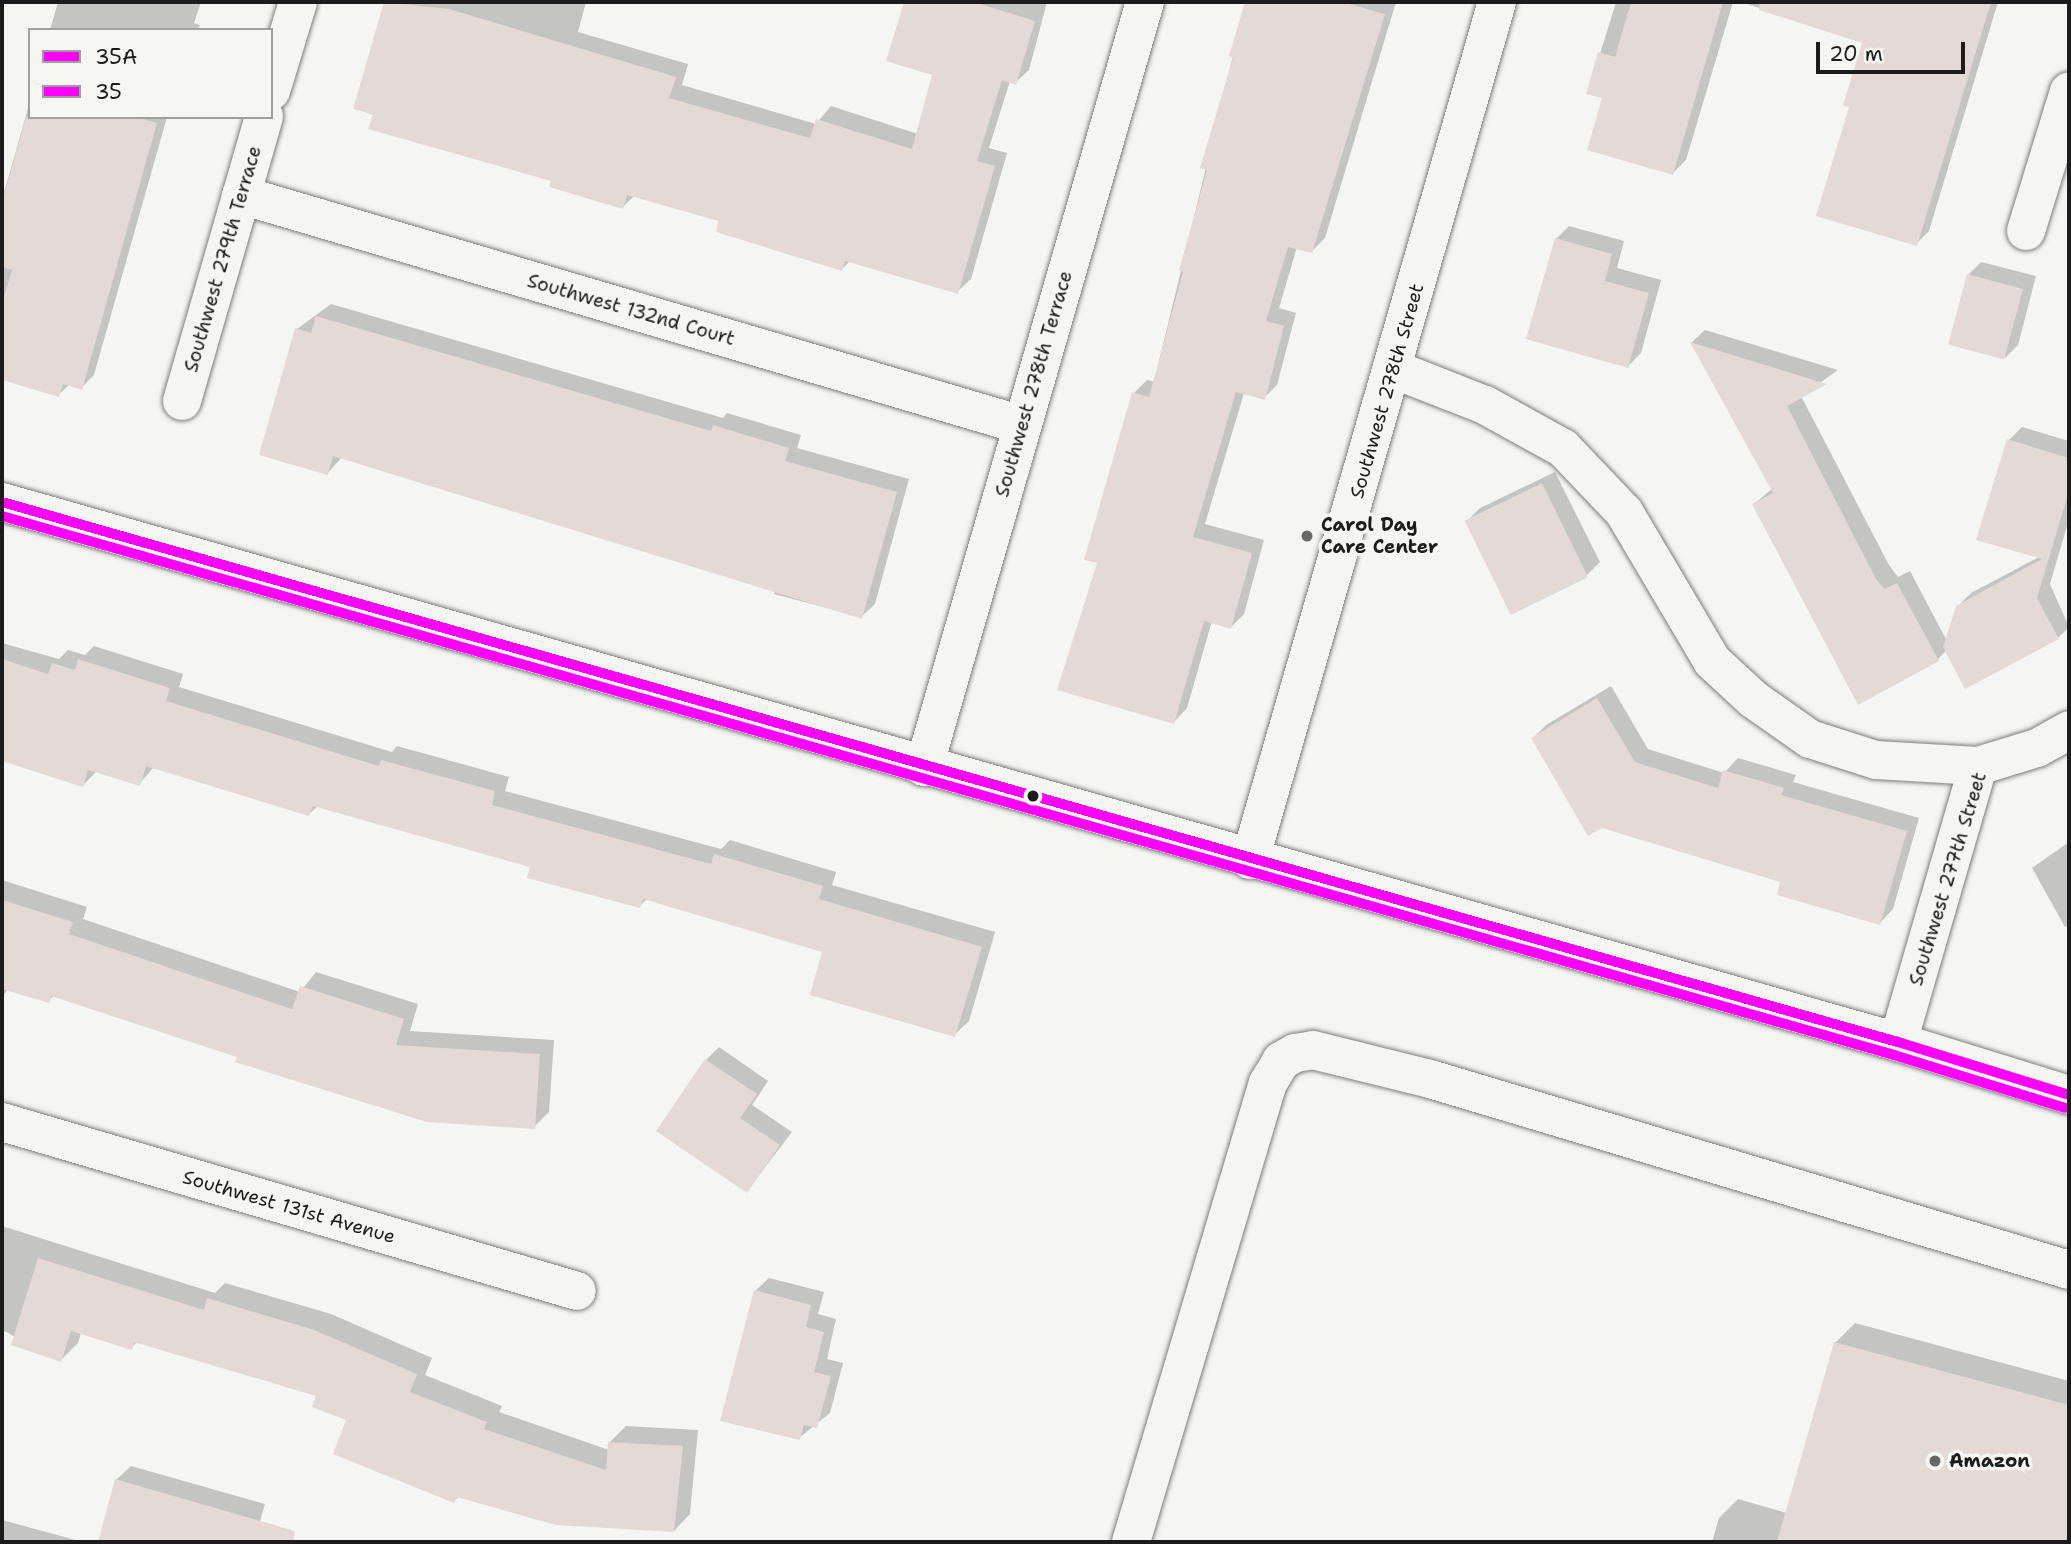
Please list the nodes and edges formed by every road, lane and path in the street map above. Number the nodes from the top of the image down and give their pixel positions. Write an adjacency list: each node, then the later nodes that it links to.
1 (298, 2): 4 (street)
2 (1145, 2): 11 (street, Southwest 278th Terrace)
3 (1497, 2): 9 (street, Southwest 278th Street)
4 (273, 84)
5 (2069, 91): 8 (street)
6 (263, 119): 7 (street, Southwest 279th Terrace)
7 (241, 195): 10 (street, Southwest 279th Terrace); 11 (street, Southwest 132nd Court)
8 (2026, 231)
9 (1394, 369): 14 (street); 16 (street, Southwest 278th Street)
10 (182, 401)
11 (1022, 425): 15 (street, Southwest 278th Terrace)
12 (2, 502): 15 (street)
13 (2069, 730): 14 (street, Southwest 277th Street)
14 (1978, 766): 17 (street, Southwest 277th Street)
15 (924, 767): 16 (street)
16 (1250, 860): 17 (street)
17 (1898, 1042): 18 (street)
18 (2069, 1095)
19 (2, 1122): 21 (street, Southwest 131st Avenue)
20 (2069, 1270): 22 (street)
21 (577, 1292)
22 (1131, 1542)

